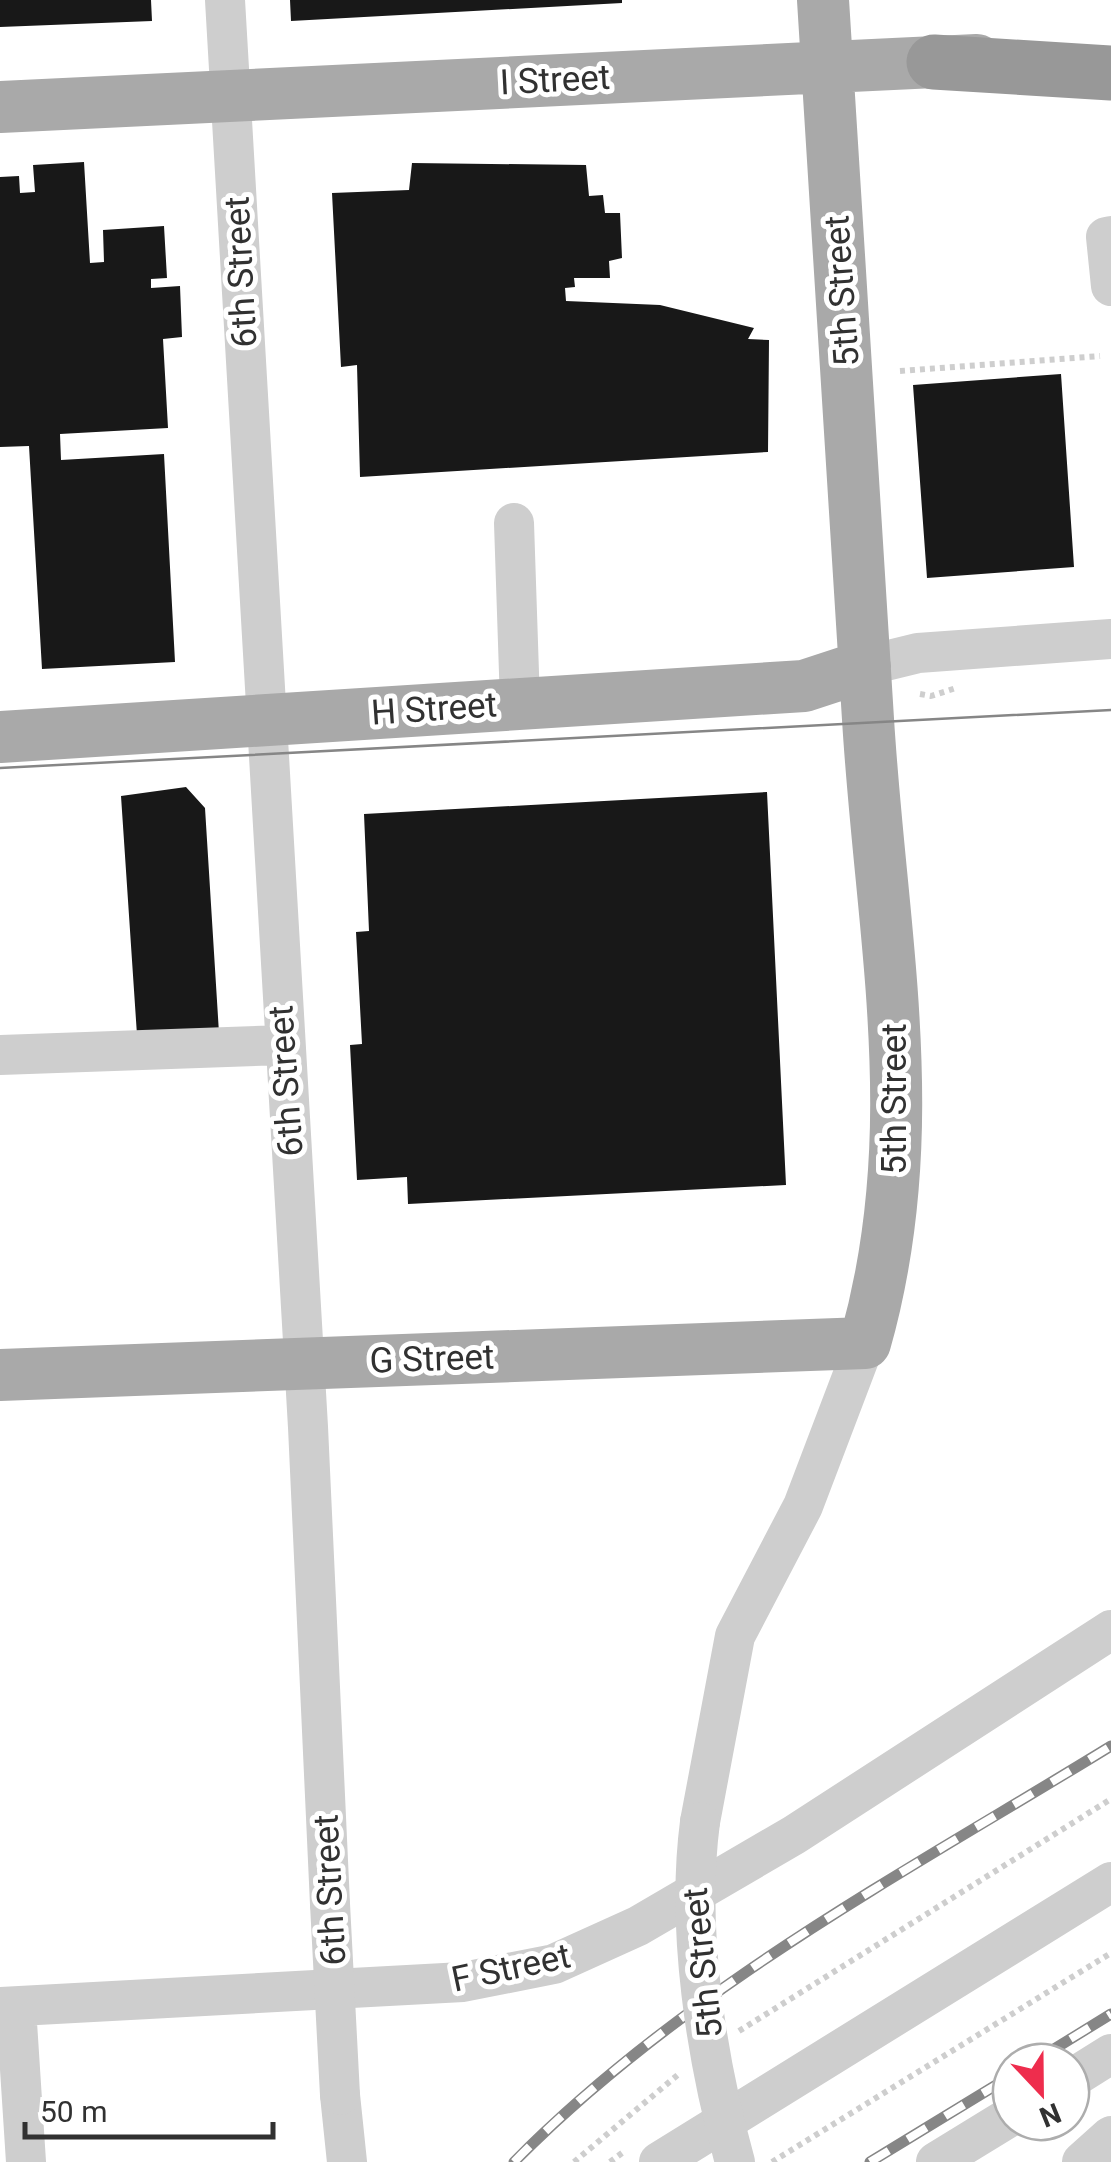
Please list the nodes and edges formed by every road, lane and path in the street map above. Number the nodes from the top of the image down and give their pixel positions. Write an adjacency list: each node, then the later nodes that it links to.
1 (225, 0): 7 (street, 6th Street)
2 (822, 0): 5 (main road, 5th Street)
3 (1111, 54): 4 (main road, I Street)
4 (934, 62): 5 (main road, I Street); 6 (highway)
5 (828, 67): 7 (main road, I Street); 15 (main road, 5th Street)
6 (1111, 73)
7 (231, 95): 8 (main road, I Street); 17 (street, 6th Street)
8 (0, 106)
9 (1111, 236): 10 (street)
10 (1111, 286)
11 (1100, 356): 12 (path)
12 (900, 371)
13 (514, 523): 16 (street)
14 (1111, 640): 15 (street)
15 (865, 666): 16 (main road, H Street); 21 (main road, 5th Street)
16 (520, 703): 17 (main road, H Street)
17 (267, 720): 18 (main road, H Street); 19 (street, 6th Street)
18 (0, 737)
19 (283, 1044): 20 (street); 22 (street, 6th Street)
20 (0, 1056)
21 (865, 1344): 22 (main road, G Street); 37 (street, 5th Street, bridge)
22 (304, 1363): 23 (main road, G Street); 34 (street, 6th Street, bridge)
23 (0, 1375)
24 (1111, 1630): 28 (street, F Street)
25 (1111, 1799): 29 (path)
26 (1111, 1882): 36 (street)
27 (1111, 1953): 38 (path)
28 (8, 2007): 33 (street)
29 (724, 2041)
30 (683, 2071): 35 (path)
31 (991, 2128): 39 (street)
32 (1111, 2136): 40 (street)
33 (26, 2162)
34 (347, 2162)
35 (574, 2162)
36 (660, 2162)
37 (735, 2162)
38 (772, 2162)
39 (936, 2162)
40 (1082, 2162)

